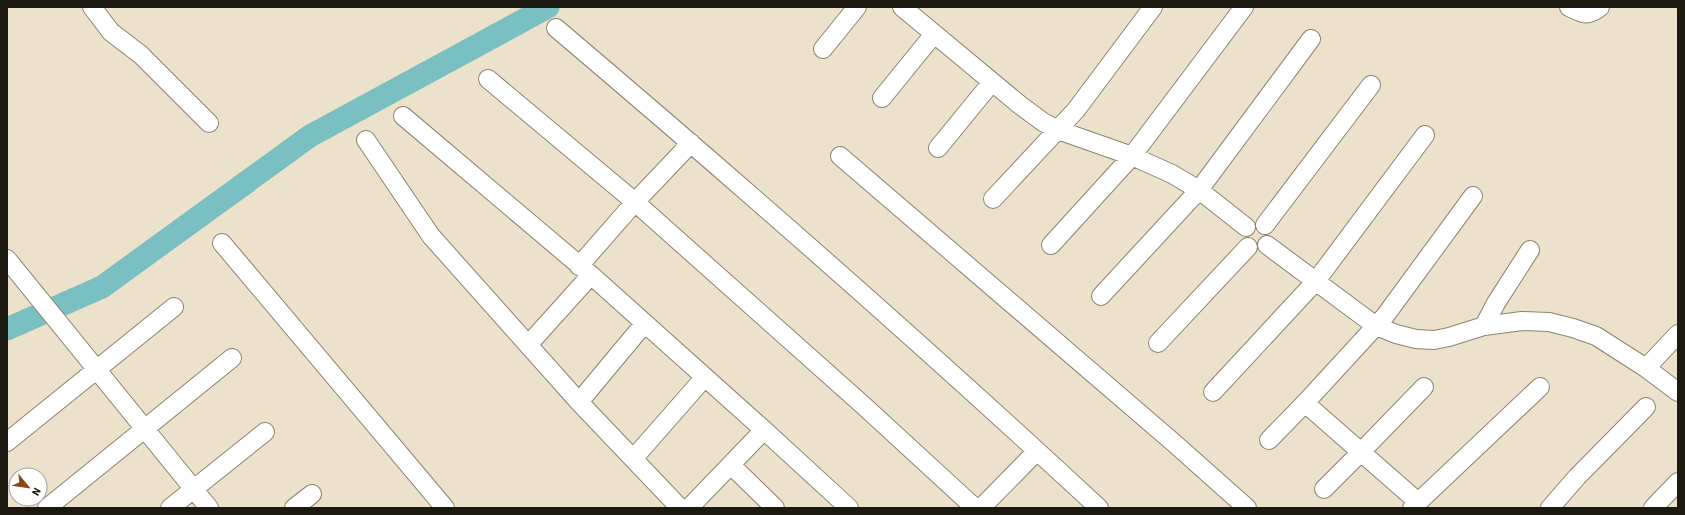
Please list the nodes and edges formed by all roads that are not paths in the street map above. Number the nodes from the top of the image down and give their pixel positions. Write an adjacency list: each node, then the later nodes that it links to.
1 (92, 7): 17 (street)
2 (857, 7): 11 (street)
3 (902, 7): 9 (street)
4 (1153, 7): 18 (street)
5 (1244, 7): 24 (street)
6 (1569, 7): 7 (street)
7 (1600, 7)
8 (556, 28): 21 (street)
9 (934, 34): 13 (street); 15 (street)
10 (1311, 39): 25 (street)
11 (823, 49)
12 (488, 79): 28 (street)
13 (992, 82): 18 (street); 22 (street)
14 (1371, 85): 29 (street)
15 (882, 98)
16 (403, 116): 37 (street)
17 (209, 123)
18 (1058, 130): 24 (street); 27 (street)
19 (1425, 135): 38 (street)
20 (366, 140): 46 (street)
21 (691, 143): 28 (street); 63 (street)
22 (938, 148)
23 (840, 156): 84 (street)
24 (1132, 156): 25 (street); 32 (street)
25 (1199, 190): 30 (street); 39 (street)
26 (1473, 196): 42 (street)
27 (993, 199)
28 (635, 202): 37 (street); 81 (street)
29 (1264, 225): 30 (street); 33 (street)
30 (1246, 226): 34 (street)
31 (222, 243): 76 (street)
32 (1051, 245)
33 (1267, 245): 34 (street); 38 (street)
34 (1248, 247): 45 (street)
35 (1530, 250): 43 (street)
36 (7, 260): 49 (street)
37 (585, 271): 41 (street); 46 (street)
38 (1316, 281): 42 (street); 53 (street)
39 (1101, 296)
40 (174, 306): 49 (street)
41 (644, 324): 50 (street); 55 (street)
42 (1376, 326): 43 (street); 56 (street)
43 (1484, 326): 48 (street)
44 (1678, 334): 48 (street)
45 (1158, 343)
46 (528, 345): 55 (street)
47 (232, 358): 58 (street)
48 (1646, 368): 54 (street)
49 (98, 370): 58 (street); 62 (street)
50 (704, 378): 59 (street); 65 (street)
51 (1424, 387): 64 (street)
52 (1540, 387): 71 (street)
53 (1213, 392)
54 (1678, 392)
55 (579, 402): 65 (street)
56 (1306, 403): 61 (street); 64 (street)
57 (1646, 406): 85 (street)
58 (145, 429): 68 (street); 72 (street)
59 (764, 430): 66 (street); 80 (street)
60 (265, 432): 68 (street)
61 (1269, 440)
62 (7, 442)
63 (1037, 451): 82 (street); 83 (street)
64 (1361, 452): 69 (street); 71 (street)
65 (633, 459): 77 (street)
66 (731, 465): 78 (street); 79 (street)
67 (1678, 482): 86 (street)
68 (194, 489): 73 (street); 74 (street)
69 (1324, 489)
70 (312, 494): 75 (street)
71 (1415, 505)
72 (47, 508)
73 (170, 508)
74 (209, 508)
75 (294, 508)
76 (445, 508)
77 (680, 508)
78 (689, 508)
79 (775, 508)
80 (848, 508)
81 (975, 508)
82 (981, 508)
83 (1099, 508)
84 (1247, 508)
85 (1550, 508)
86 (1653, 508)

